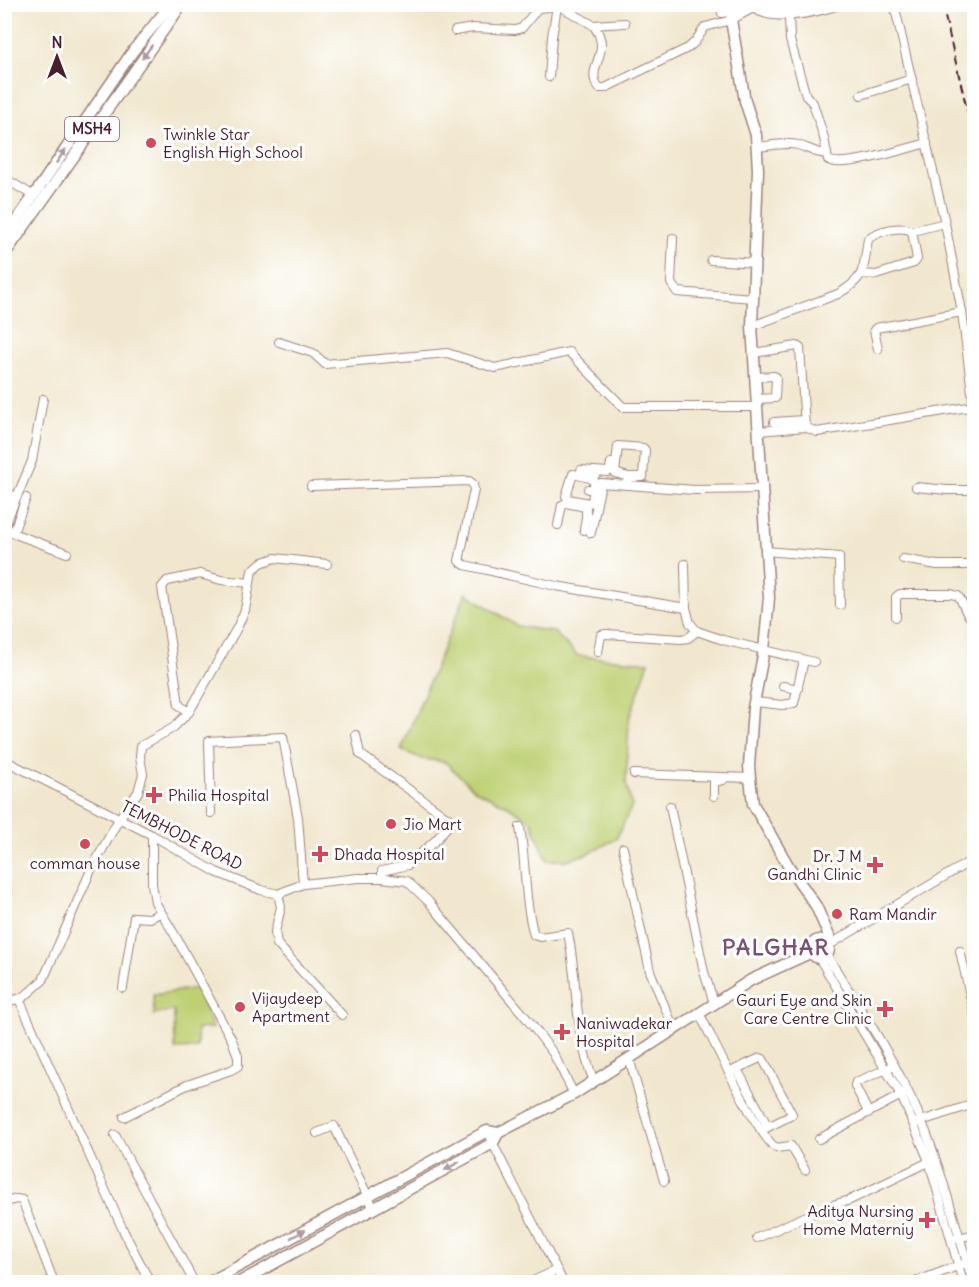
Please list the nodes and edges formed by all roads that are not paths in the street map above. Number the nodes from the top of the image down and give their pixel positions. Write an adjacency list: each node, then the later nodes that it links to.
1 (171, 4): 15 (main road, MSH4)
2 (182, 4): 15 (main road, MSH4, one-way to 15)
3 (842, 4): 8 (street)
4 (894, 4): 13 (street)
5 (556, 5): 10 (street); 11 (street); 12 (street)
6 (752, 6): 7 (street); 8 (street)
7 (730, 12): 10 (street); 17 (main road)
8 (789, 16): 18 (street)
9 (625, 23): 10 (street)
10 (593, 25)
11 (454, 31)
12 (549, 77)
13 (912, 79): 14 (street); 16 (street)
14 (861, 95)
15 (104, 103): 19 (main road, MSH4)
16 (927, 143): 18 (street); 22 (street)
17 (757, 147): 18 (street); 28 (main road)
18 (827, 154)
19 (53, 176): 21 (main road, MSH4); 26 (main road, MSH4)
20 (4, 178): 21 (street)
21 (34, 196): 25 (main road, MSH4)
22 (945, 223): 23 (street); 31 (street)
23 (912, 231): 29 (street); 29 (street)
24 (674, 238): 30 (street)
25 (4, 239)
26 (4, 255)
27 (711, 260): 28 (street)
28 (755, 263): 30 (main road)
29 (862, 274): 32 (street)
30 (753, 298): 32 (main road)
31 (962, 312): 34 (street); 39 (street)
32 (752, 326): 35 (main road)
33 (279, 342): 38 (street)
34 (878, 349)
35 (754, 354): 36 (main road); 41 (street)
36 (756, 376): 38 (main road); 38 (street)
37 (43, 399): 53 (street)
38 (758, 403): 42 (main road)
39 (974, 407): 41 (street)
40 (774, 422): 41 (street)
41 (804, 423): 42 (street)
42 (759, 431): 50 (main road)
43 (611, 452): 45 (street)
44 (581, 470): 45 (street)
45 (594, 471): 49 (street)
46 (628, 481): 46 (street); 49 (street); 50 (street)
47 (311, 486): 66 (street)
48 (916, 487): 51 (street)
49 (595, 488): 54 (street)
50 (763, 489): 58 (main road)
51 (975, 490)
52 (4, 492): 53 (street)
53 (21, 497): 56 (street)
54 (590, 517): 55 (street); 57 (street)
55 (558, 525)
56 (7, 530): 59 (street)
57 (587, 532)
58 (765, 551): 65 (street); 70 (main road)
59 (67, 553)
60 (903, 559): 63 (street)
61 (327, 564): 64 (street)
62 (685, 564): 66 (street)
63 (975, 565)
64 (250, 583): 77 (street); 77 (street)
65 (840, 605)
66 (686, 608): 69 (street)
67 (896, 616): 68 (street)
68 (975, 616)
69 (697, 631): 70 (street); 71 (street)
70 (764, 650): 72 (street); 76 (main road)
71 (598, 652)
72 (804, 660): 73 (street); 75 (street)
73 (814, 662)
74 (783, 686): 75 (street)
75 (798, 689): 76 (street)
76 (754, 702): 81 (main road)
77 (189, 711): 85 (street)
78 (356, 735): 90 (street)
79 (4, 760): 85 (street, TEMBHODE ROAD)
80 (634, 774): 81 (street)
81 (750, 779): 82 (street); 95 (main road)
82 (714, 796)
83 (670, 806): 99 (street)
84 (211, 813): 91 (street)
85 (119, 819): 87 (street, TEMBHODE ROAD); 97 (street)
86 (520, 827): 107 (street)
87 (152, 835): 92 (street, TEMBHODE ROAD); 93 (street)
88 (623, 848): 103 (street)
89 (975, 859): 95 (street)
90 (382, 878): 91 (street); 109 (street)
91 (303, 884): 92 (street)
92 (278, 894): 102 (street)
93 (160, 913): 96 (street); 112 (street)
94 (960, 951): 101 (street)
95 (822, 953): 99 (main road); 105 (street)
96 (123, 988)
97 (19, 999): 98 (street); 136 (street)
98 (4, 1003)
99 (714, 1003): 100 (main road)
100 (699, 1013): 103 (main road); 106 (street)
101 (975, 1013)
102 (342, 1015)
103 (674, 1029): 104 (main road)
104 (629, 1058): 107 (main road); 122 (street)
105 (890, 1068): 108 (street); 111 (street)
106 (734, 1070): 114 (street); 114 (street)
107 (594, 1081): 109 (main road)
108 (905, 1093): 111 (street); 113 (street)
109 (574, 1094): 115 (main road)
110 (975, 1104): 113 (street)
111 (868, 1112): 118 (street)
112 (124, 1117)
113 (918, 1123): 120 (street)
114 (765, 1129): 121 (street)
115 (493, 1132): 119 (main road); 123 (main road)
116 (317, 1133): 123 (street)
117 (115, 1135): 137 (street)
118 (819, 1139)
119 (493, 1143): 125 (main road, one-way to 125); 134 (street)
120 (932, 1160): 129 (street); 130 (street)
121 (805, 1170)
122 (664, 1181)
123 (368, 1196): 125 (street); 126 (main road)
124 (4, 1203): 135 (street)
125 (374, 1209): 128 (main road)
126 (317, 1224): 128 (street); 131 (main road, one-way to 126)
127 (975, 1234): 130 (street)
128 (324, 1236): 133 (main road)
129 (757, 1238)
130 (955, 1239): 132 (street)
131 (265, 1253): 133 (street); 138 (main road)
132 (962, 1264): 142 (street); 143 (street); 144 (street)
133 (272, 1265): 139 (main road)
134 (557, 1270): 140 (street); 141 (street)
135 (54, 1282)
136 (150, 1282)
137 (194, 1282)
138 (210, 1282)
139 (240, 1282)
140 (531, 1282)
141 (563, 1282)
142 (915, 1282)
143 (963, 1282)
144 (973, 1282)

